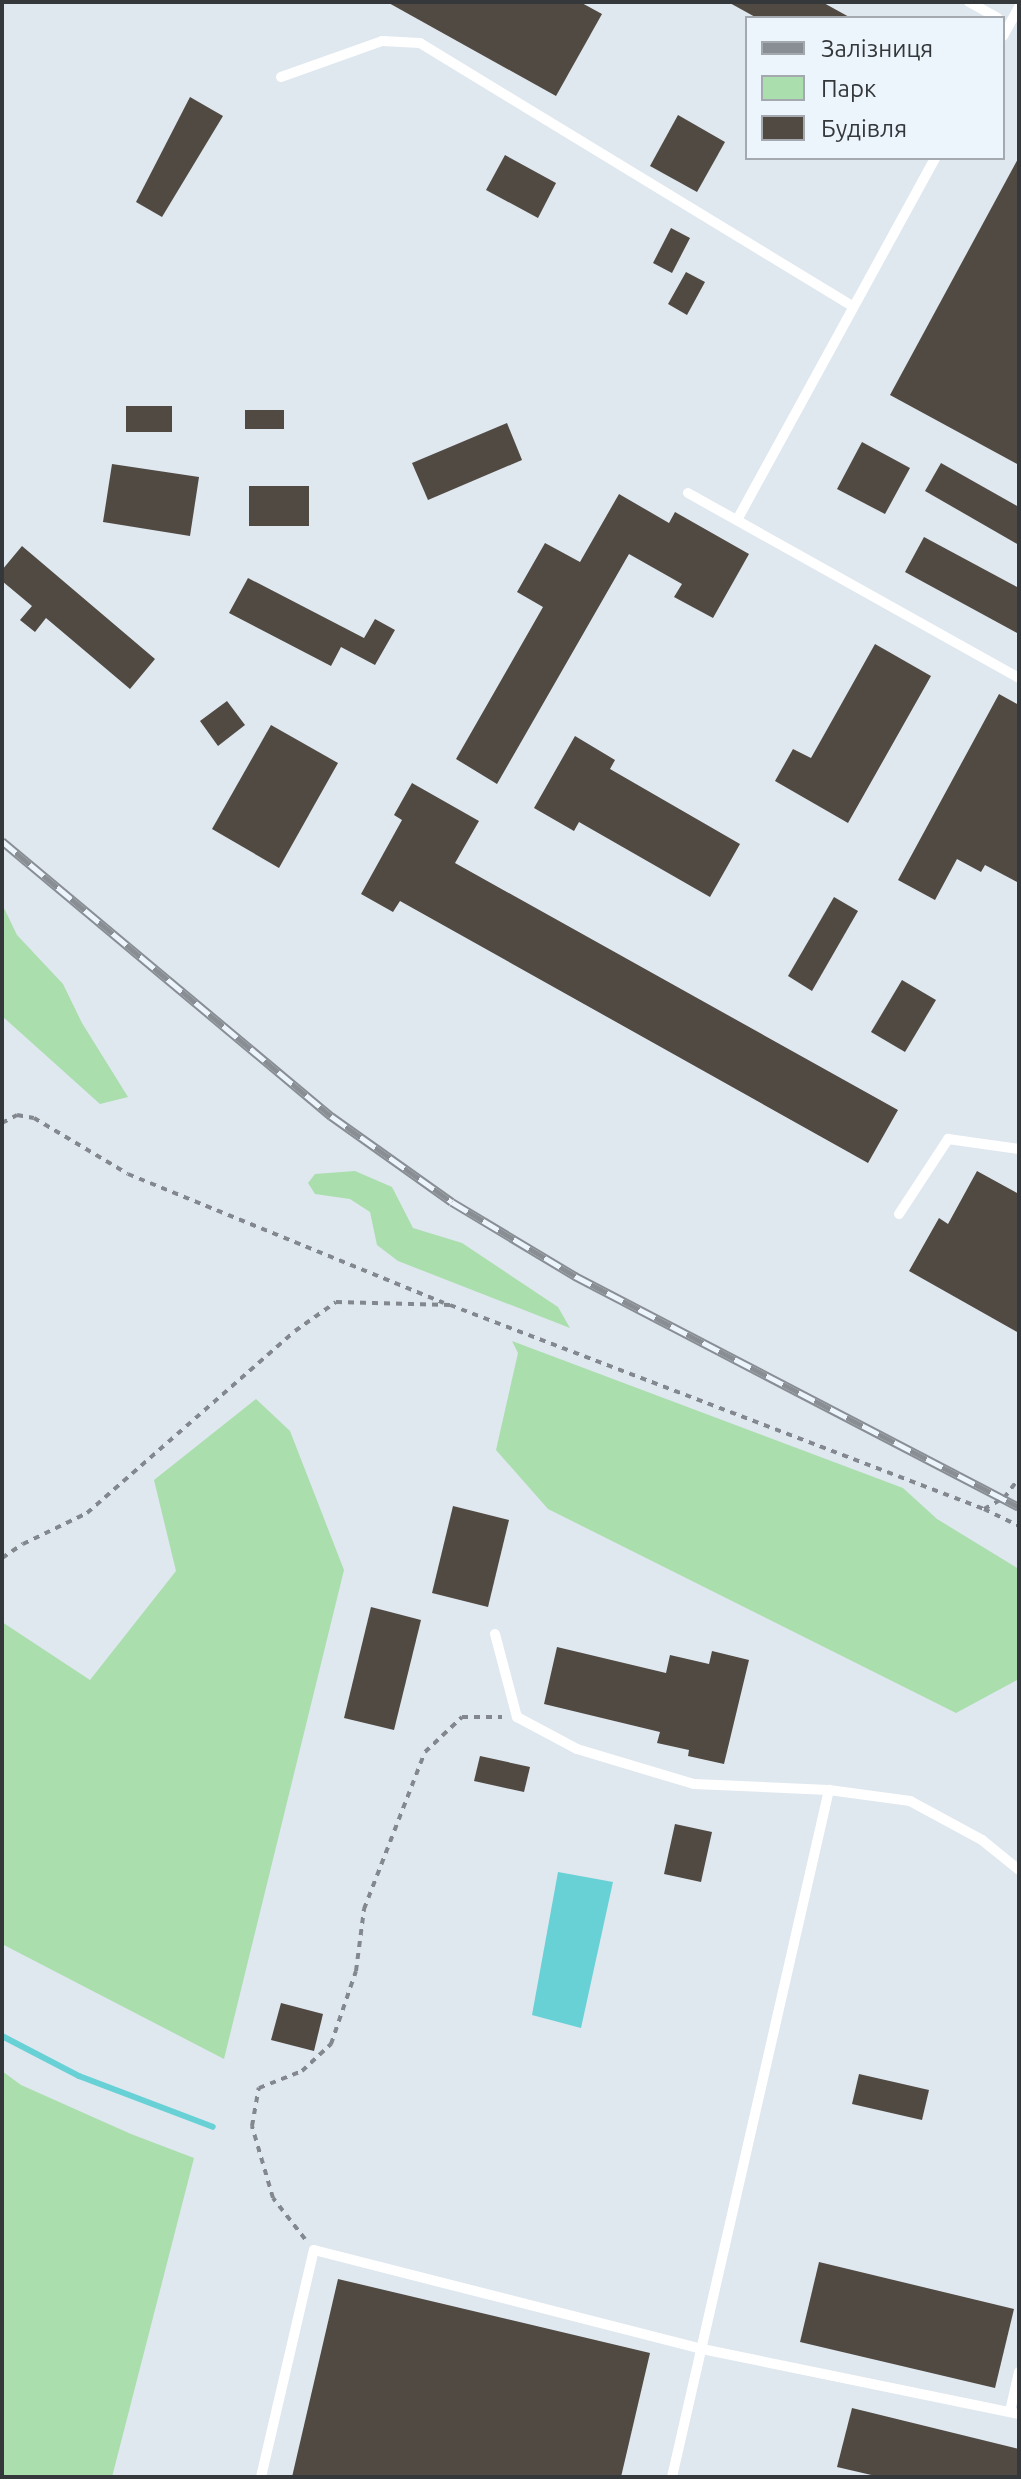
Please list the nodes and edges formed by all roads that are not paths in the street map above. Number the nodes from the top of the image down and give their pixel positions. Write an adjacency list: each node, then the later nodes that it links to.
1 (969, 2): 3 (lane)
2 (1019, 7): 4 (lane)
3 (994, 16)
4 (1007, 23)
5 (281, 77): 7 (lane)
6 (934, 160): 7 (lane)
7 (852, 306): 9 (lane)
8 (688, 493): 9 (lane)
9 (737, 520): 10 (lane)
10 (1019, 678)
11 (1019, 1149): 12 (lane)
12 (899, 1214)
13 (495, 1634): 14 (lane)
14 (829, 1790): 15 (lane); 16 (lane)
15 (1019, 1870)
16 (702, 2349): 18 (lane); 19 (lane); 20 (lane)
17 (1019, 2372): 18 (lane)
18 (1014, 2412)
19 (261, 2477)
20 (672, 2477)

